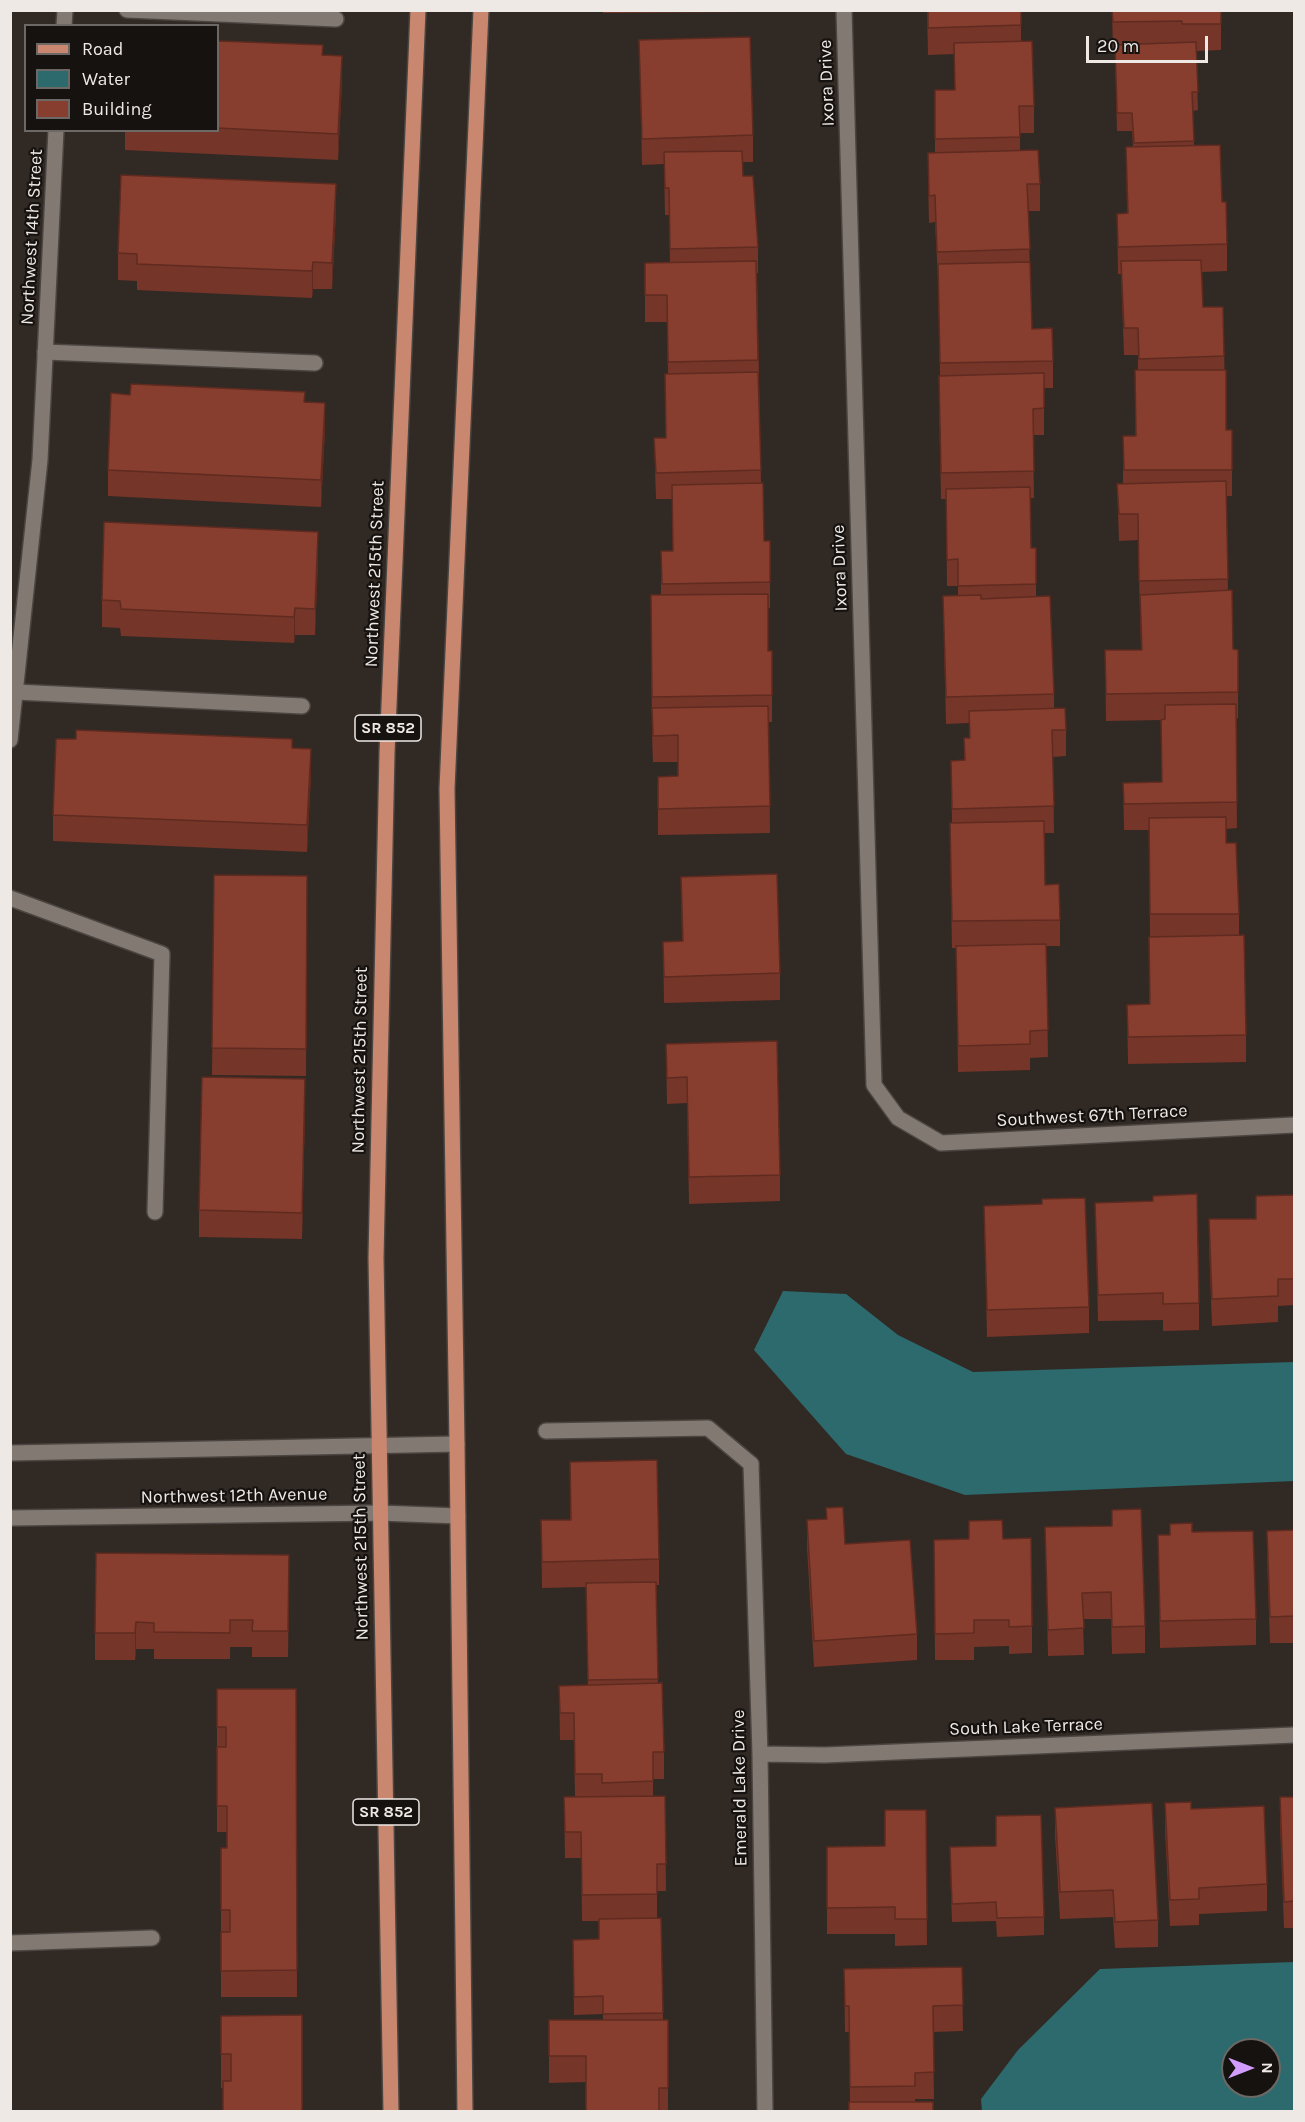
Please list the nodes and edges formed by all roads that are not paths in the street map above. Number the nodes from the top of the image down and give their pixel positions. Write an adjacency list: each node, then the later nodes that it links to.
1 (127, 10): 5 (street)
2 (418, 10): 18 (main road, Northwest 215th Street / SR 852)
3 (481, 10): 17 (main road)
4 (844, 10): 13 (street, Ixora Drive)
5 (336, 19)
6 (56, 132): 7 (street, Northwest 14th Street)
7 (45, 352): 8 (street); 9 (street, Northwest 14th Street)
8 (315, 363)
9 (16, 692): 10 (street); 11 (street, Northwest 14th Street)
10 (302, 706)
11 (10, 740)
12 (10, 898): 15 (street)
13 (898, 1118): 14 (street, Southwest 67th Terrace)
14 (1294, 1125)
15 (155, 1212)
16 (546, 1431): 24 (street, Emerald Lake Drive)
17 (457, 1444): 18 (street); 21 (main road)
18 (379, 1445): 19 (street); 20 (main road, Northwest 215th Street / SR 852)
19 (10, 1452)
20 (380, 1513): 21 (street, Northwest 12th Avenue); 22 (street, Northwest 12th Avenue); 27 (main road, Northwest 215th Street / SR 852)
21 (458, 1515): 28 (main road)
22 (10, 1518)
23 (1294, 1735): 24 (street, South Lake Terrace)
24 (760, 1754): 29 (street, Emerald Lake Drive)
25 (152, 1938): 26 (street)
26 (10, 1943)
27 (391, 2112)
28 (465, 2112)
29 (765, 2112)

